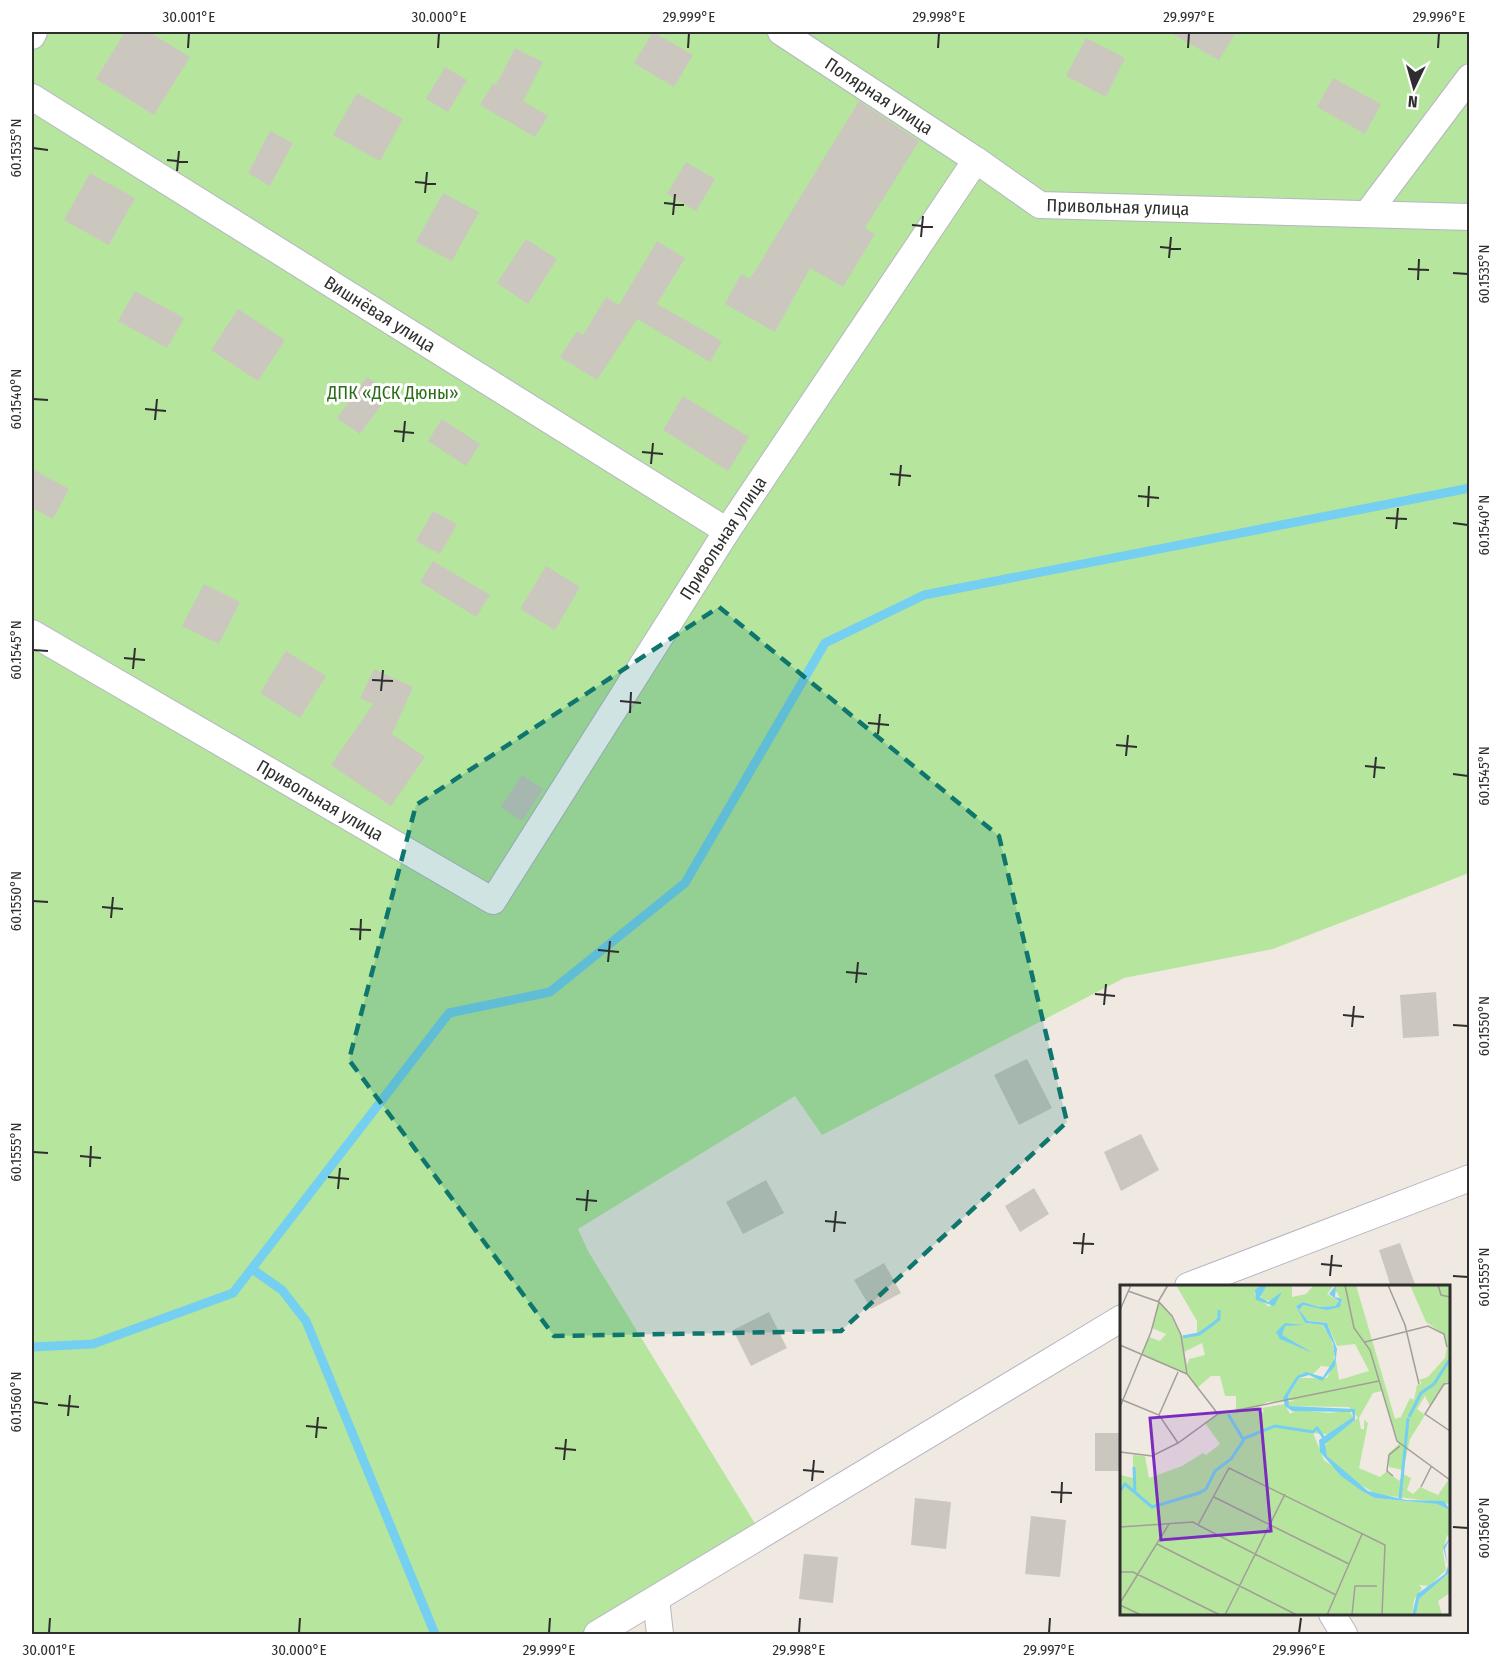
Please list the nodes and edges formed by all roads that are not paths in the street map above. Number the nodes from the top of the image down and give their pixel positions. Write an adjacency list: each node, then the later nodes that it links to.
1 (34, 32): 3 (street)
2 (781, 32): 6 (street, Полярная улица)
3 (32, 36)
4 (1470, 77): 7 (street)
5 (32, 97): 9 (street, Вишнёвая улица)
6 (976, 160): 7 (street, Привольная улица); 9 (street, Привольная улица)
7 (1367, 214): 8 (street, Привольная улица)
8 (1470, 217)
9 (727, 531): 10 (street, Привольная улица)
10 (32, 633)
11 (1470, 1178): 12 (street)
12 (1193, 1285)
13 (1120, 1319): 14 (street)
14 (656, 1599): 16 (street); 17 (street)
15 (1333, 1615): 18 (street)
16 (597, 1635)
17 (660, 1635)
18 (1344, 1635)

